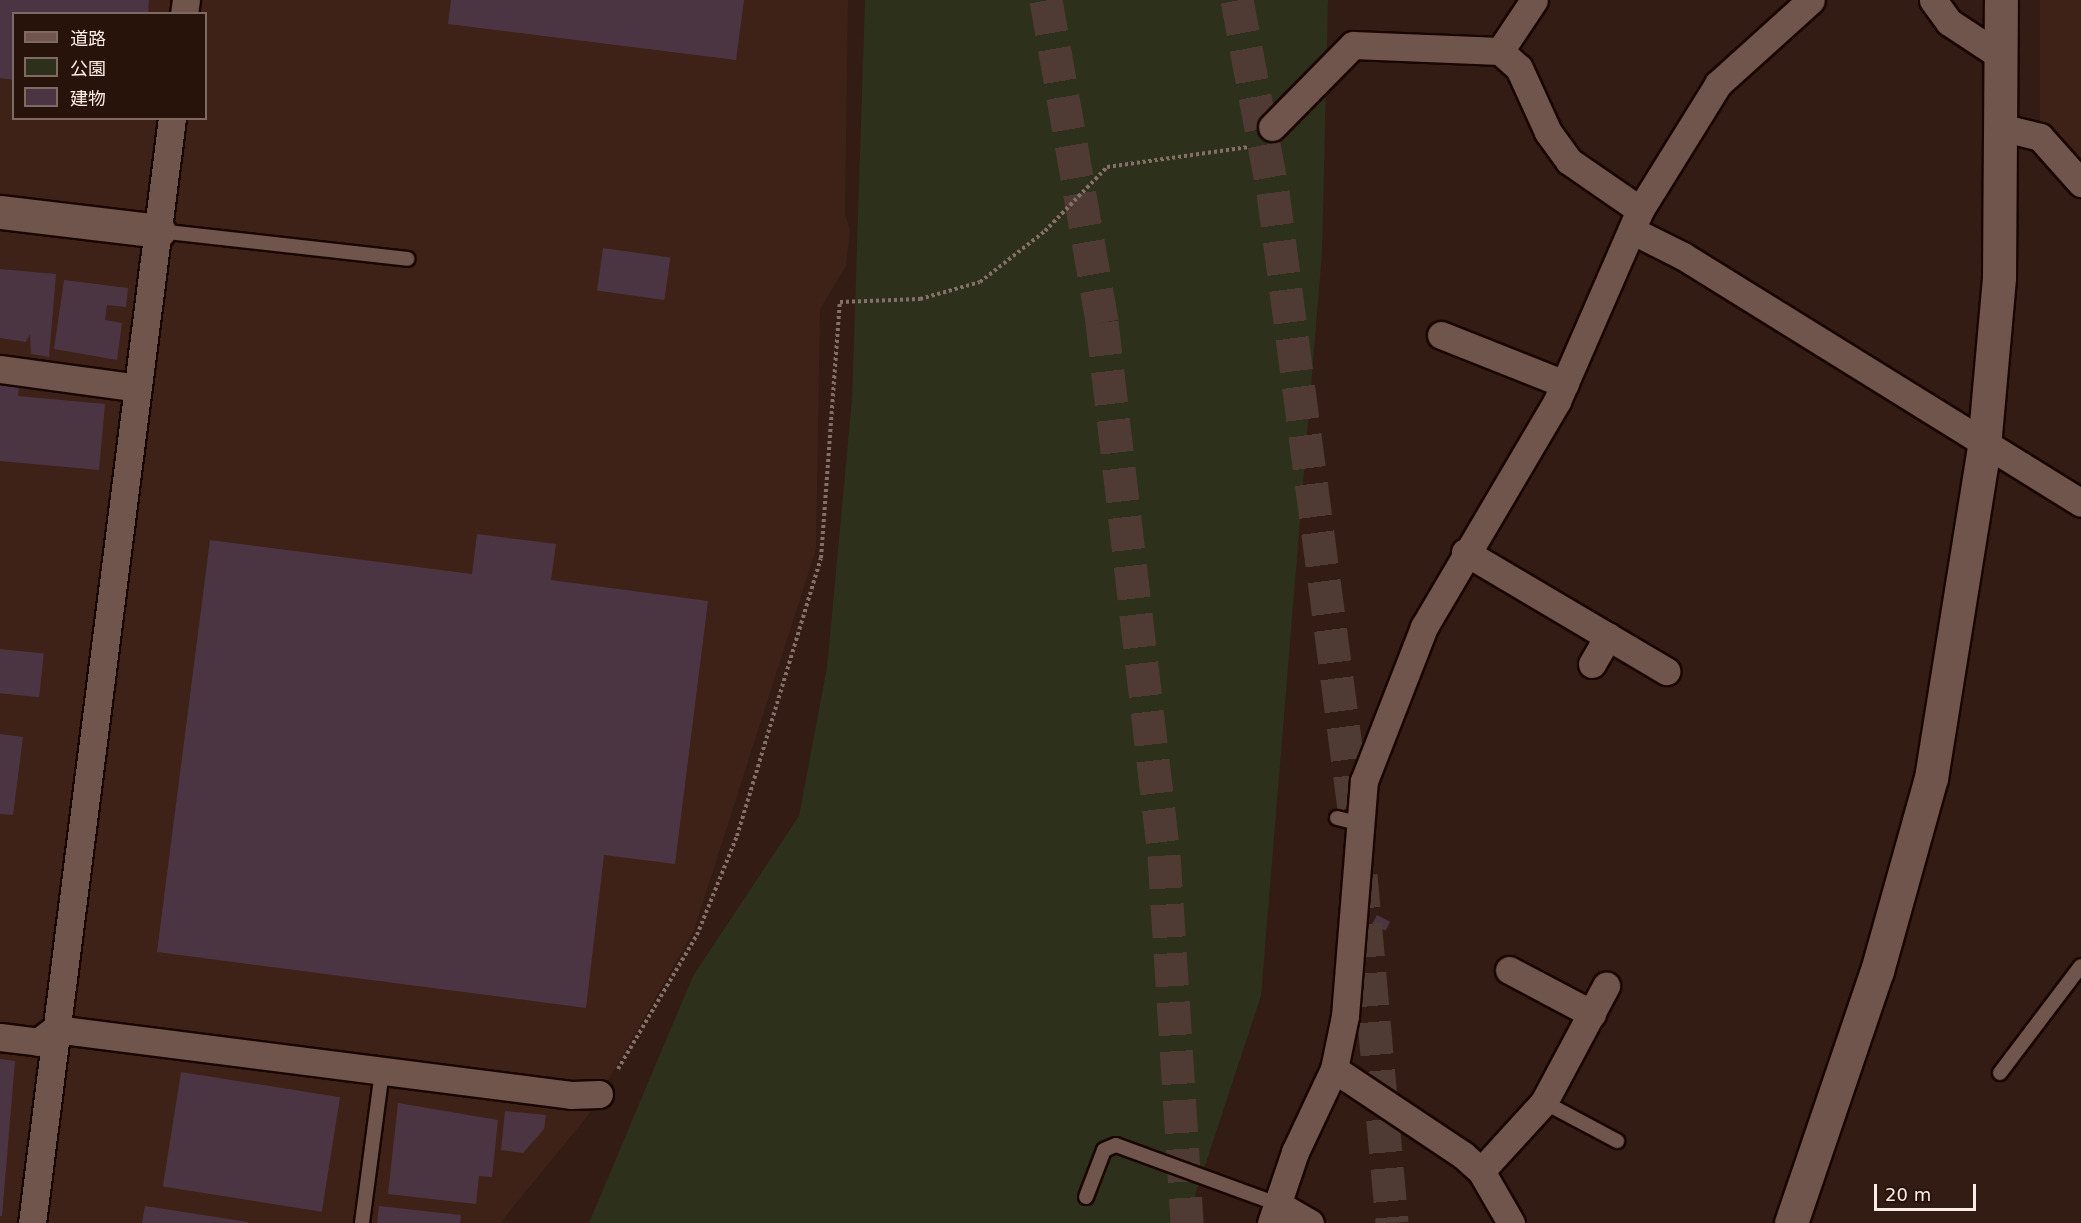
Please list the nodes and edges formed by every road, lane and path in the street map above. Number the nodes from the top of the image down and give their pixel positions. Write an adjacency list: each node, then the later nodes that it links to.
1 (1534, 0): 5 (street)
2 (1811, 0): 12 (street)
3 (1933, 0): 6 (street)
4 (2001, 0): 6 (street)
5 (1500, 51): 8 (street); 12 (street)
6 (2002, 57): 9 (street)
7 (172, 120): 13 (street)
8 (1272, 127): 34 (path)
9 (2004, 128): 10 (street); 19 (street)
10 (2081, 183)
11 (0, 212): 13 (street)
12 (1637, 220): 17 (street); 19 (street)
13 (159, 231): 14 (lane); 18 (street)
14 (407, 259)
15 (1441, 335): 17 (street)
16 (0, 369): 18 (street)
17 (1565, 384): 21 (street)
18 (138, 388): 29 (street)
19 (1984, 446): 20 (street); 44 (street)
20 (2081, 503)
21 (1466, 552): 22 (street); 31 (street)
22 (1608, 636): 23 (street); 24 (street)
23 (1592, 664)
24 (1666, 671)
25 (2081, 966): 33 (lane)
26 (1509, 970): 28 (street)
27 (1606, 986): 28 (street)
28 (1592, 1014): 35 (street)
29 (56, 1029): 30 (street); 32 (street); 40 (street)
30 (0, 1038)
31 (1334, 1069): 37 (street); 39 (street)
32 (382, 1071): 34 (street); 41 (lane)
33 (2000, 1073)
34 (599, 1094)
35 (1544, 1102): 36 (lane); 37 (street)
36 (1617, 1141)
37 (1481, 1171): 43 (street)
38 (1086, 1197): 39 (lane)
39 (1274, 1213): 42 (street)
40 (32, 1223)
41 (362, 1223)
42 (1310, 1223)
43 (1511, 1223)
44 (1791, 1223)

